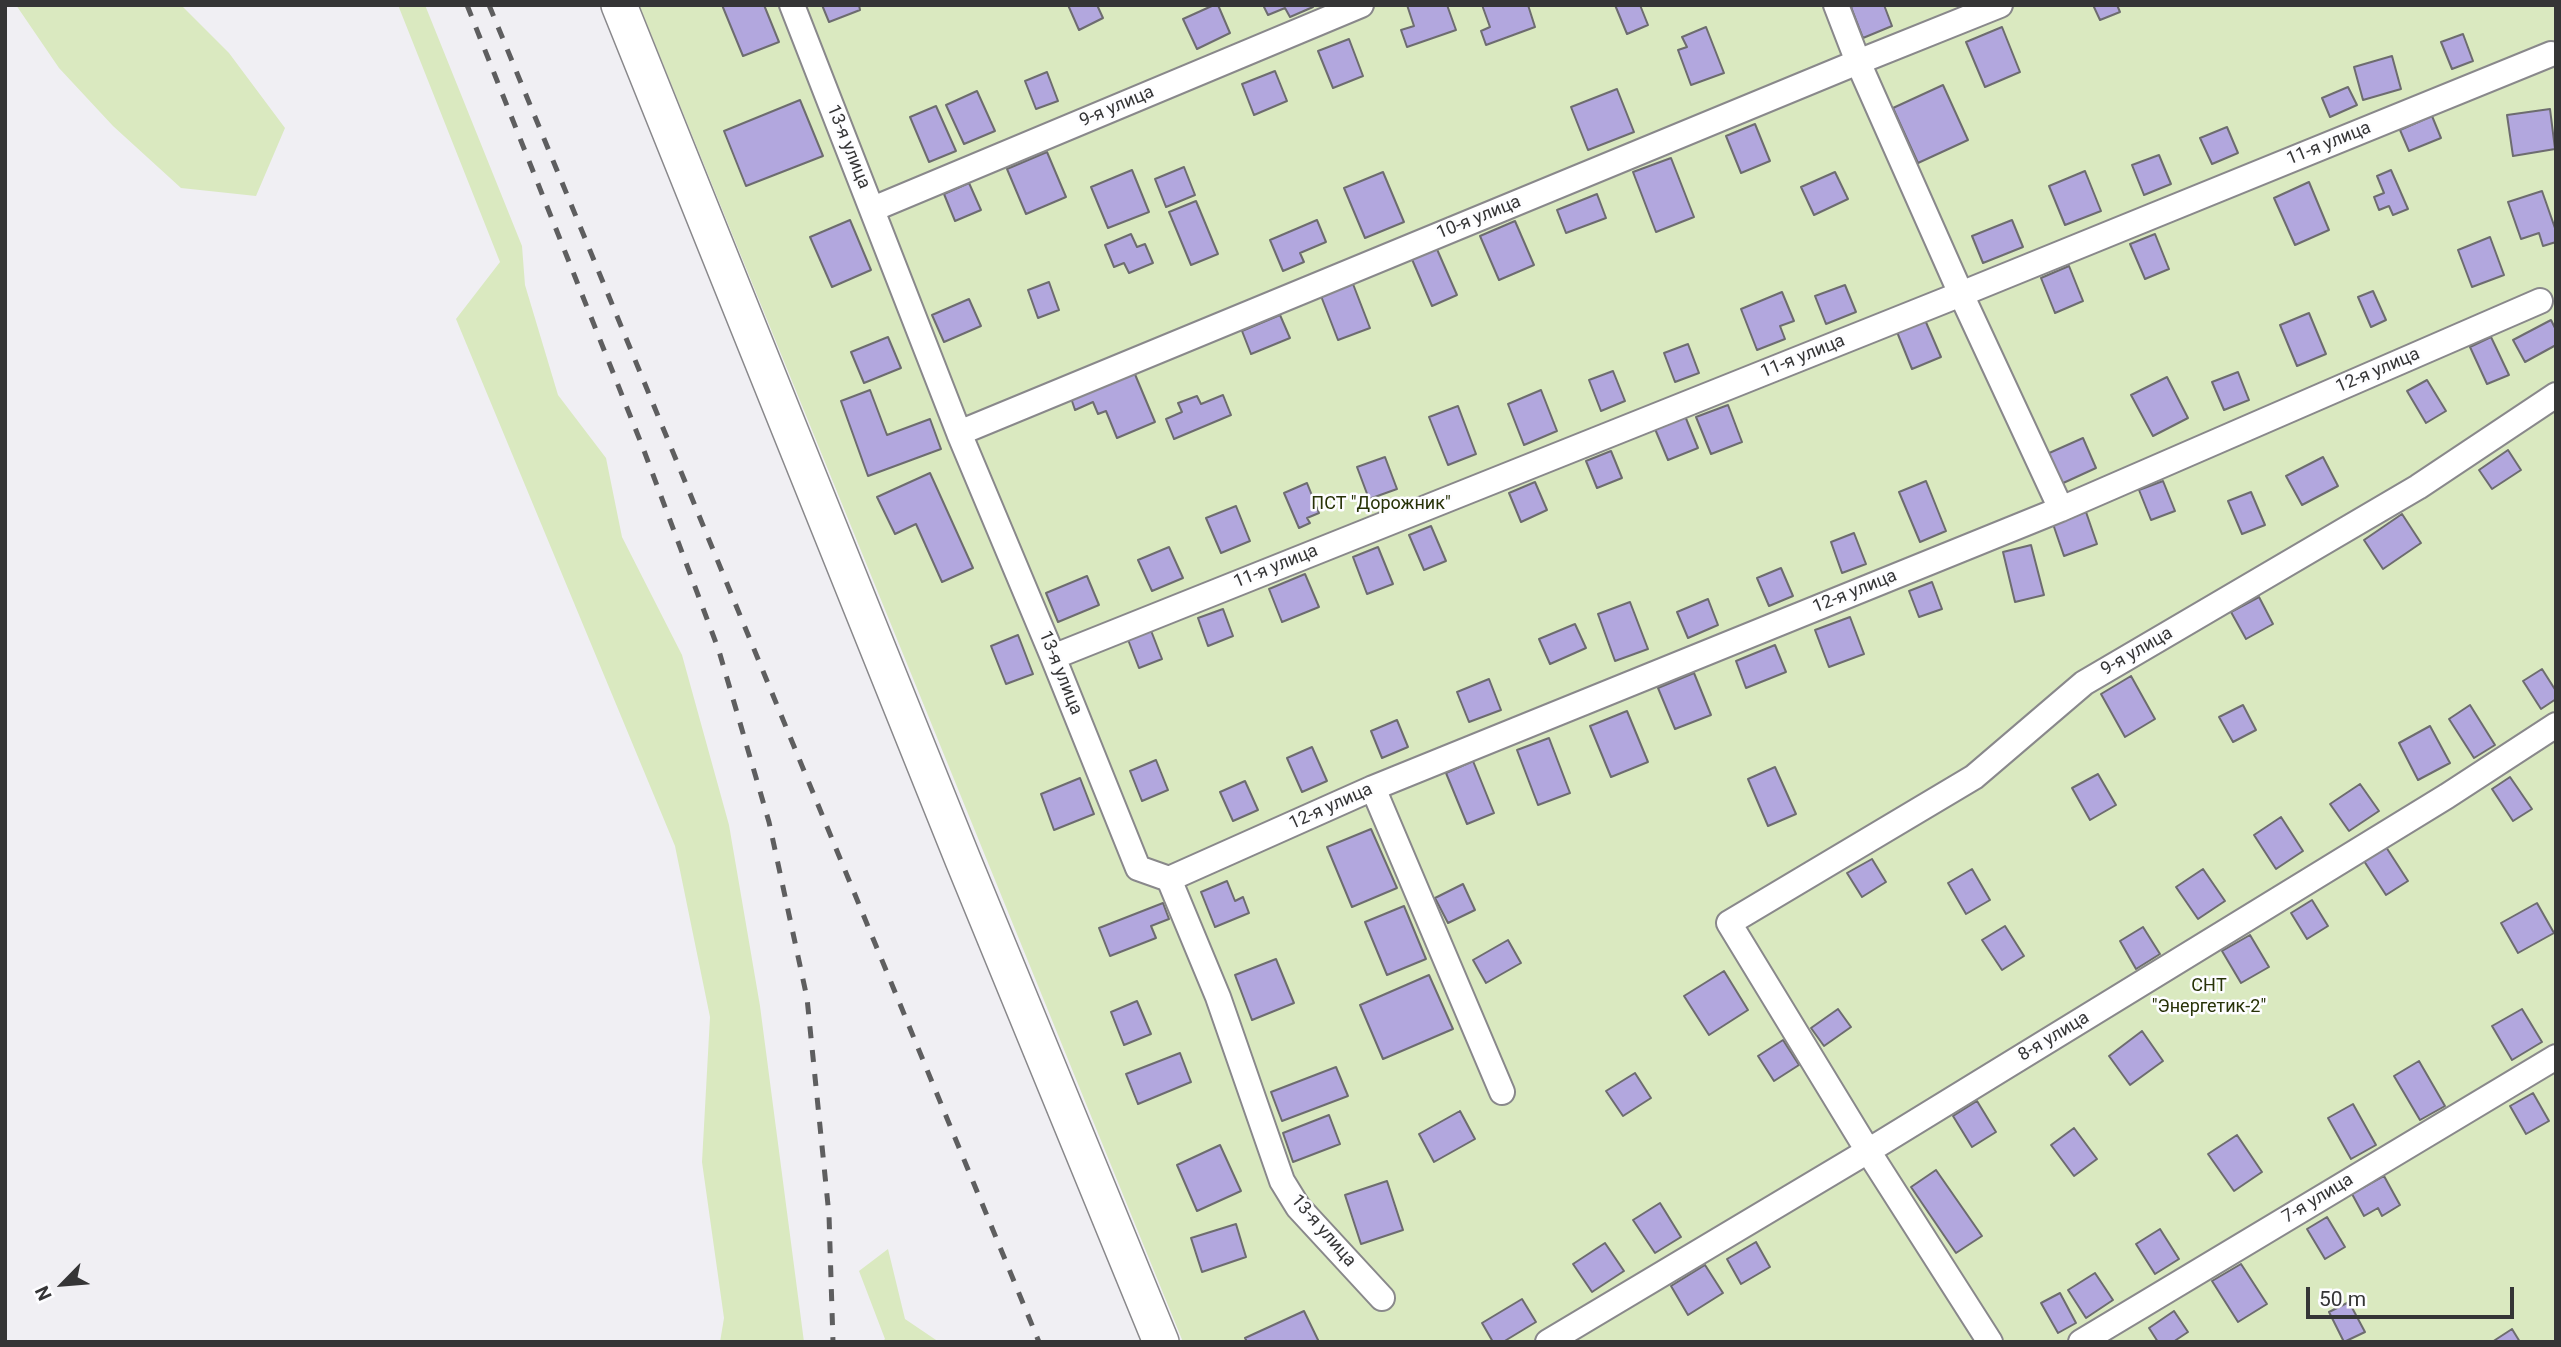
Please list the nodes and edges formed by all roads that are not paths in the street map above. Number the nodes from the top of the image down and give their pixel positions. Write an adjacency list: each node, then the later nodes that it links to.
1 (619, 5): 22 (street)
2 (792, 5): 8 (street, 13-я улица)
3 (1361, 5): 8 (street, 9-я улица)
4 (1836, 5): 7 (street)
5 (2000, 5): 7 (street, 10-я улица)
6 (2551, 54): 9 (street, 11-я улица)
7 (1858, 62): 9 (street); 12 (street, 10-я улица)
8 (873, 209): 12 (street, 13-я улица)
9 (1961, 294): 13 (street); 14 (street, 11-я улица)
10 (2540, 301): 13 (street, 12-я улица)
11 (2556, 395): 20 (street, 9-я улица)
12 (959, 433): 14 (street, 13-я улица)
13 (2061, 509): 16 (street, 12-я улица)
14 (1053, 657): 17 (street, 13-я улица)
15 (2556, 726): 20 (street, 8-я улица)
16 (1373, 788): 17 (street, 12-я улица); 19 (street)
17 (1169, 879): 21 (street, 13-я улица)
18 (2556, 1057): 25 (street, 7-я улица)
19 (1502, 1092)
20 (1868, 1151): 23 (street, 8-я улица); 24 (street)
21 (1382, 1298)
22 (1161, 1342)
23 (1548, 1342)
24 (1990, 1342)
25 (2081, 1342)

